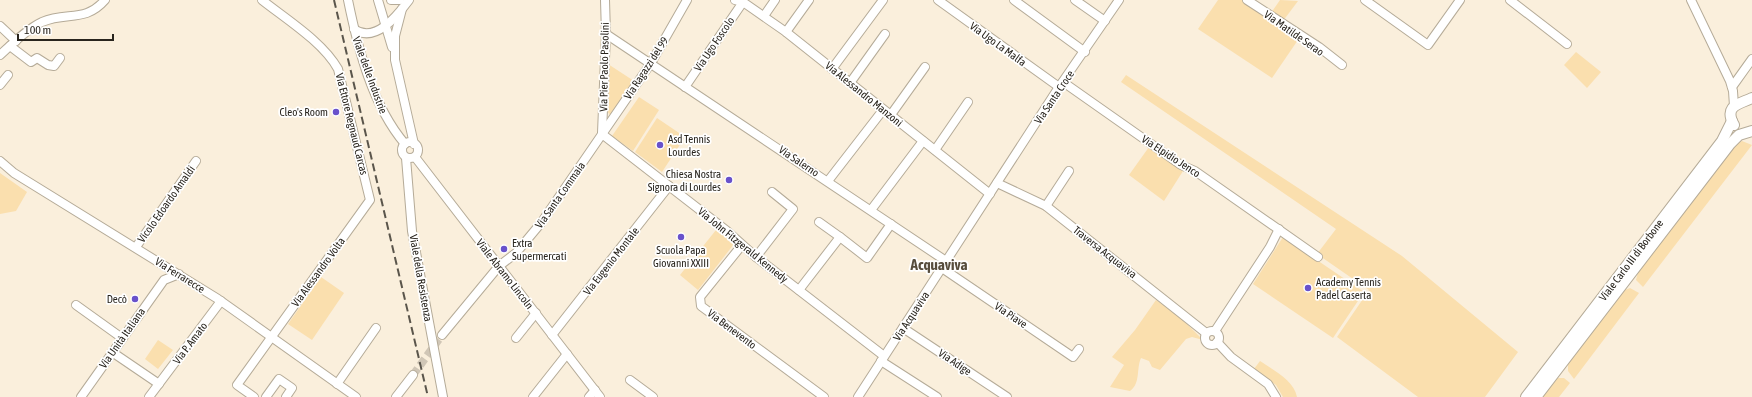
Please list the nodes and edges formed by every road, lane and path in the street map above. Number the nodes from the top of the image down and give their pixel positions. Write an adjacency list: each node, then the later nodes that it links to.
1 (105, 0): 32 (street)
2 (262, 0): 71 (street, Via Ettore Regnaud Carcas)
3 (348, 0): 28 (street, Viale delle Industrie)
4 (378, 0): 26 (street)
5 (391, 0): 6 (street)
6 (400, 0)
7 (409, 0): 23 (street)
8 (605, 0): 30 (street, Via Pier Paolo Pasolini)
9 (687, 0): 39 (street, Via Ragazzi del 99)
10 (775, 0): 24 (street)
11 (809, 0): 29 (street)
12 (883, 0): 42 (street)
13 (938, 0): 45 (street, Via Ugo La Malfa)
14 (1014, 0): 34 (street)
15 (1075, 0): 25 (street)
16 (1119, 0): 25 (street, Via Santa Croce)
17 (1247, 0): 40 (street, Via Matilde Serao)
18 (1365, 0): 19 (street)
19 (1460, 0)
20 (1510, 0): 33 (street)
21 (1691, 0): 46 (street)
22 (739, 1): 24 (street, Via Alessandro Manzoni); 48 (street, Via Ugo Foscolo)
23 (402, 9): 26 (street); 37 (street)
24 (764, 16): 29 (street, Via Alessandro Manzoni)
25 (1105, 21): 34 (street, Via Santa Croce)
26 (385, 25): 28 (street); 37 (street)
27 (0, 26): 32 (street)
28 (354, 29): 58 (street, Viale delle Industrie)
29 (786, 32): 42 (street, Via Alessandro Manzoni)
30 (606, 34): 39 (street, Via Salerno); 56 (street, Via Pier Paolo Pasolini)
31 (885, 34): 44 (street)
32 (13, 43): 35 (street); 36 (street)
33 (1567, 44)
34 (1085, 52): 45 (street, Via Santa Croce)
35 (0, 55)
36 (60, 58)
37 (395, 60): 59 (street)
38 (1752, 60): 46 (street)
39 (650, 63): 48 (street, Via Salerno); 56 (street, Via Ragazzi del 99)
40 (1342, 65)
41 (925, 67): 53 (street)
42 (832, 69): 44 (street, Via Alessandro Manzoni)
43 (8, 75): 47 (street)
44 (850, 83): 52 (street, Via Alessandro Manzoni)
45 (1061, 84): 66 (street, Via Santa Croce); 75 (street, Via Elpidio Jenco)
46 (1731, 84): 49 (street); 51 (street)
47 (0, 85)
48 (685, 87): 65 (street, Via Salerno)
49 (1751, 100): 51 (main road)
50 (968, 102): 60 (street)
51 (1734, 106): 54 (main road, Viale Carlo III di Borbone)
52 (883, 110): 53 (street, Via Alessandro Manzoni); 65 (street)
53 (890, 116): 57 (street, Via Alessandro Manzoni)
54 (1732, 121): 55 (main road, Viale Carlo III di Borbone); 125 (main road, Viale Carlo III di Borbone)
55 (1750, 133): 126 (main road, Viale Carlo III di Borbone)
56 (602, 134): 67 (street, Via John Fitzgerald Kennedy); 83 (street, Via Santa Commaia)
57 (923, 141): 60 (street, Via Alessandro Manzoni); 72 (street)
58 (404, 144): 59 (street); 61 (street)
59 (414, 144): 61 (street)
60 (935, 150): 69 (street, Via Alessandro Manzoni)
61 (411, 157): 83 (street, Viale Abramo Lincoln); 116 (street, Viale della Resistenza)
62 (0, 161): 78 (street, Via Ferrarecce)
63 (196, 162): 78 (street, Vicolo Edoardo Amaldi)
64 (1069, 172): 70 (street)
65 (828, 181): 72 (street, Via Salerno)
66 (997, 183): 69 (street, Via Santa Croce); 70 (street, Traversa Acquaviva)
67 (669, 186): 77 (street, Via John Fitzgerald Kennedy); 95 (street, Via Eugenio Montale)
68 (772, 192): 80 (street)
69 (990, 194): 82 (street, Via Acquaviva)
70 (1046, 206): 93 (street, Traversa Acquaviva)
71 (366, 207): 96 (street, Via Alessandro Volta)
72 (871, 210): 74 (street, Via Salerno)
73 (819, 222): 76 (street)
74 (891, 224): 76 (street); 82 (street, Via Salerno)
75 (1279, 229): 79 (street, Via Elpidio Jenco); 92 (street)
76 (840, 237): 86 (street)
77 (742, 245): 80 (street, Via John Fitzgerald Kennedy); 120 (street, Via Benevento)
78 (136, 247): 81 (street, Via Ferrarecce)
79 (1318, 256)
80 (756, 257): 86 (street, Via John Fitzgerald Kennedy)
81 (164, 264): 84 (street, Via Ferrarecce); 85 (street)
82 (944, 265): 91 (street, Via Acquaviva); 100 (street, Via Piave)
83 (502, 269): 89 (street, Viale Abramo Lincoln); 94 (street, Via Santa Commaia)
84 (179, 274): 85 (street); 87 (street, Via Ferrarecce)
85 (164, 280): 97 (street, Via Unità Italiana)
86 (799, 290): 103 (street, Via John Fitzgerald Kennedy)
87 (221, 301): 96 (street, Via Ferrarecce); 106 (street, Via P. Amato)
88 (76, 306): 97 (street)
89 (536, 313): 95 (street, Viale Abramo Lincoln); 98 (street)
90 (376, 328): 107 (street)
91 (903, 328): 103 (street, Via Acquaviva); 123 (street, Via Adige)
92 (1215, 331): 93 (street); 99 (street)
93 (1206, 333): 99 (street)
94 (442, 335)
95 (552, 335): 102 (street, Viale Abramo Lincoln)
96 (271, 336): 107 (street, Via Ferrarecce); 111 (street, Via Alessandro Volta)
97 (122, 338): 101 (street, Via Unità Italiana)
98 (516, 338)
99 (1217, 342): 124 (street)
100 (1078, 350)
101 (112, 352): 106 (street); 109 (street, Via Unità Italiana)
102 (567, 354): 108 (street, Viale Abramo Lincoln); 117 (street)
103 (883, 358): 121 (street, Via Acquaviva); 122 (street, Via John Fitzgerald Kennedy)
104 (413, 375): 115 (street)
105 (630, 380): 119 (street)
106 (159, 384): 110 (street, Via P. Amato)
107 (337, 384): 114 (street, Via Ferrarecce)
108 (598, 394): 118 (street, Viale Abramo Lincoln)
109 (81, 397)
110 (149, 397)
111 (254, 397)
112 (266, 397): 113 (street)
113 (286, 397)
114 (356, 397)
115 (396, 397)
116 (443, 397)
117 (533, 397)
118 (589, 397)
119 (653, 397)
120 (824, 397)
121 (858, 397)
122 (937, 397)
123 (1007, 397)
124 (1276, 397)
125 (1526, 397)
126 (1536, 397)

